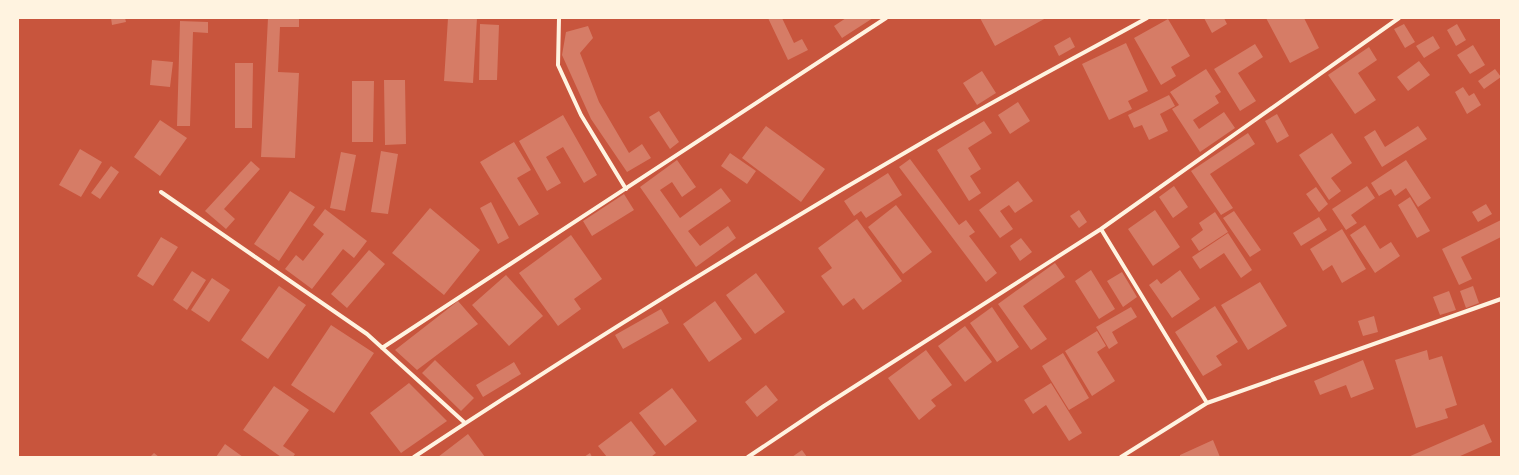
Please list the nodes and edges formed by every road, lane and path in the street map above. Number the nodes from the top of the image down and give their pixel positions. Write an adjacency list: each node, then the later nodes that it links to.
1 (559, 18): 5 (street)
2 (886, 18): 5 (street)
3 (1147, 18): 11 (street)
4 (1399, 18): 7 (street)
5 (626, 189): 9 (street)
6 (162, 192): 9 (street)
7 (1101, 229): 10 (street); 13 (street)
8 (1501, 299): 10 (street)
9 (382, 348): 11 (street)
10 (1207, 403): 14 (street)
11 (465, 423): 12 (street)
12 (414, 457)
13 (748, 457)
14 (1121, 457)

